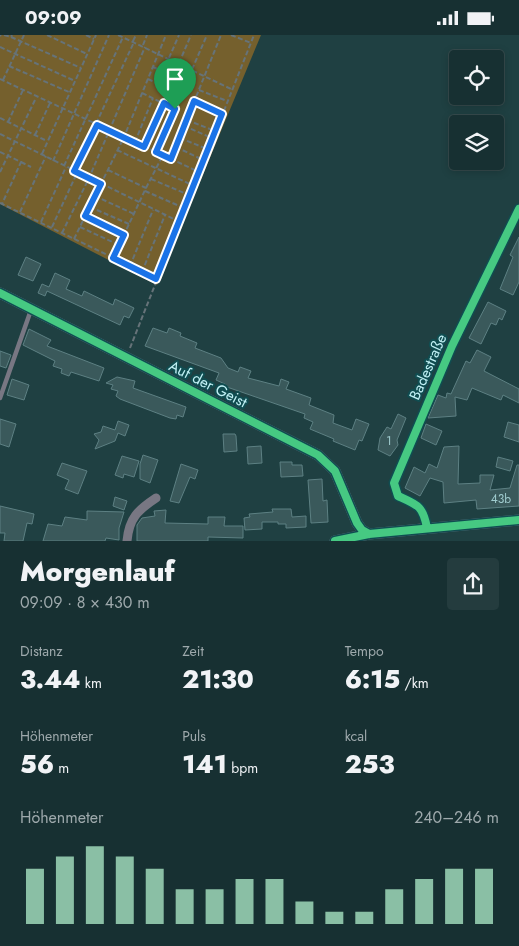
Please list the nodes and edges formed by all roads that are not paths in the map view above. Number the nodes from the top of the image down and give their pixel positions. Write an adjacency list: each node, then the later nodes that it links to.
1 (519, 209): 7 (street, Badestraße)
2 (0, 293): 3 (street, Auf der Geist)
3 (31, 309): 4 (lane); 8 (street, Auf der Geist)
4 (0, 398)
5 (156, 497): 9 (street)
6 (519, 520): 7 (street)
7 (427, 528): 8 (street)
8 (370, 537): 10 (street)
9 (127, 541)
10 (335, 541)

